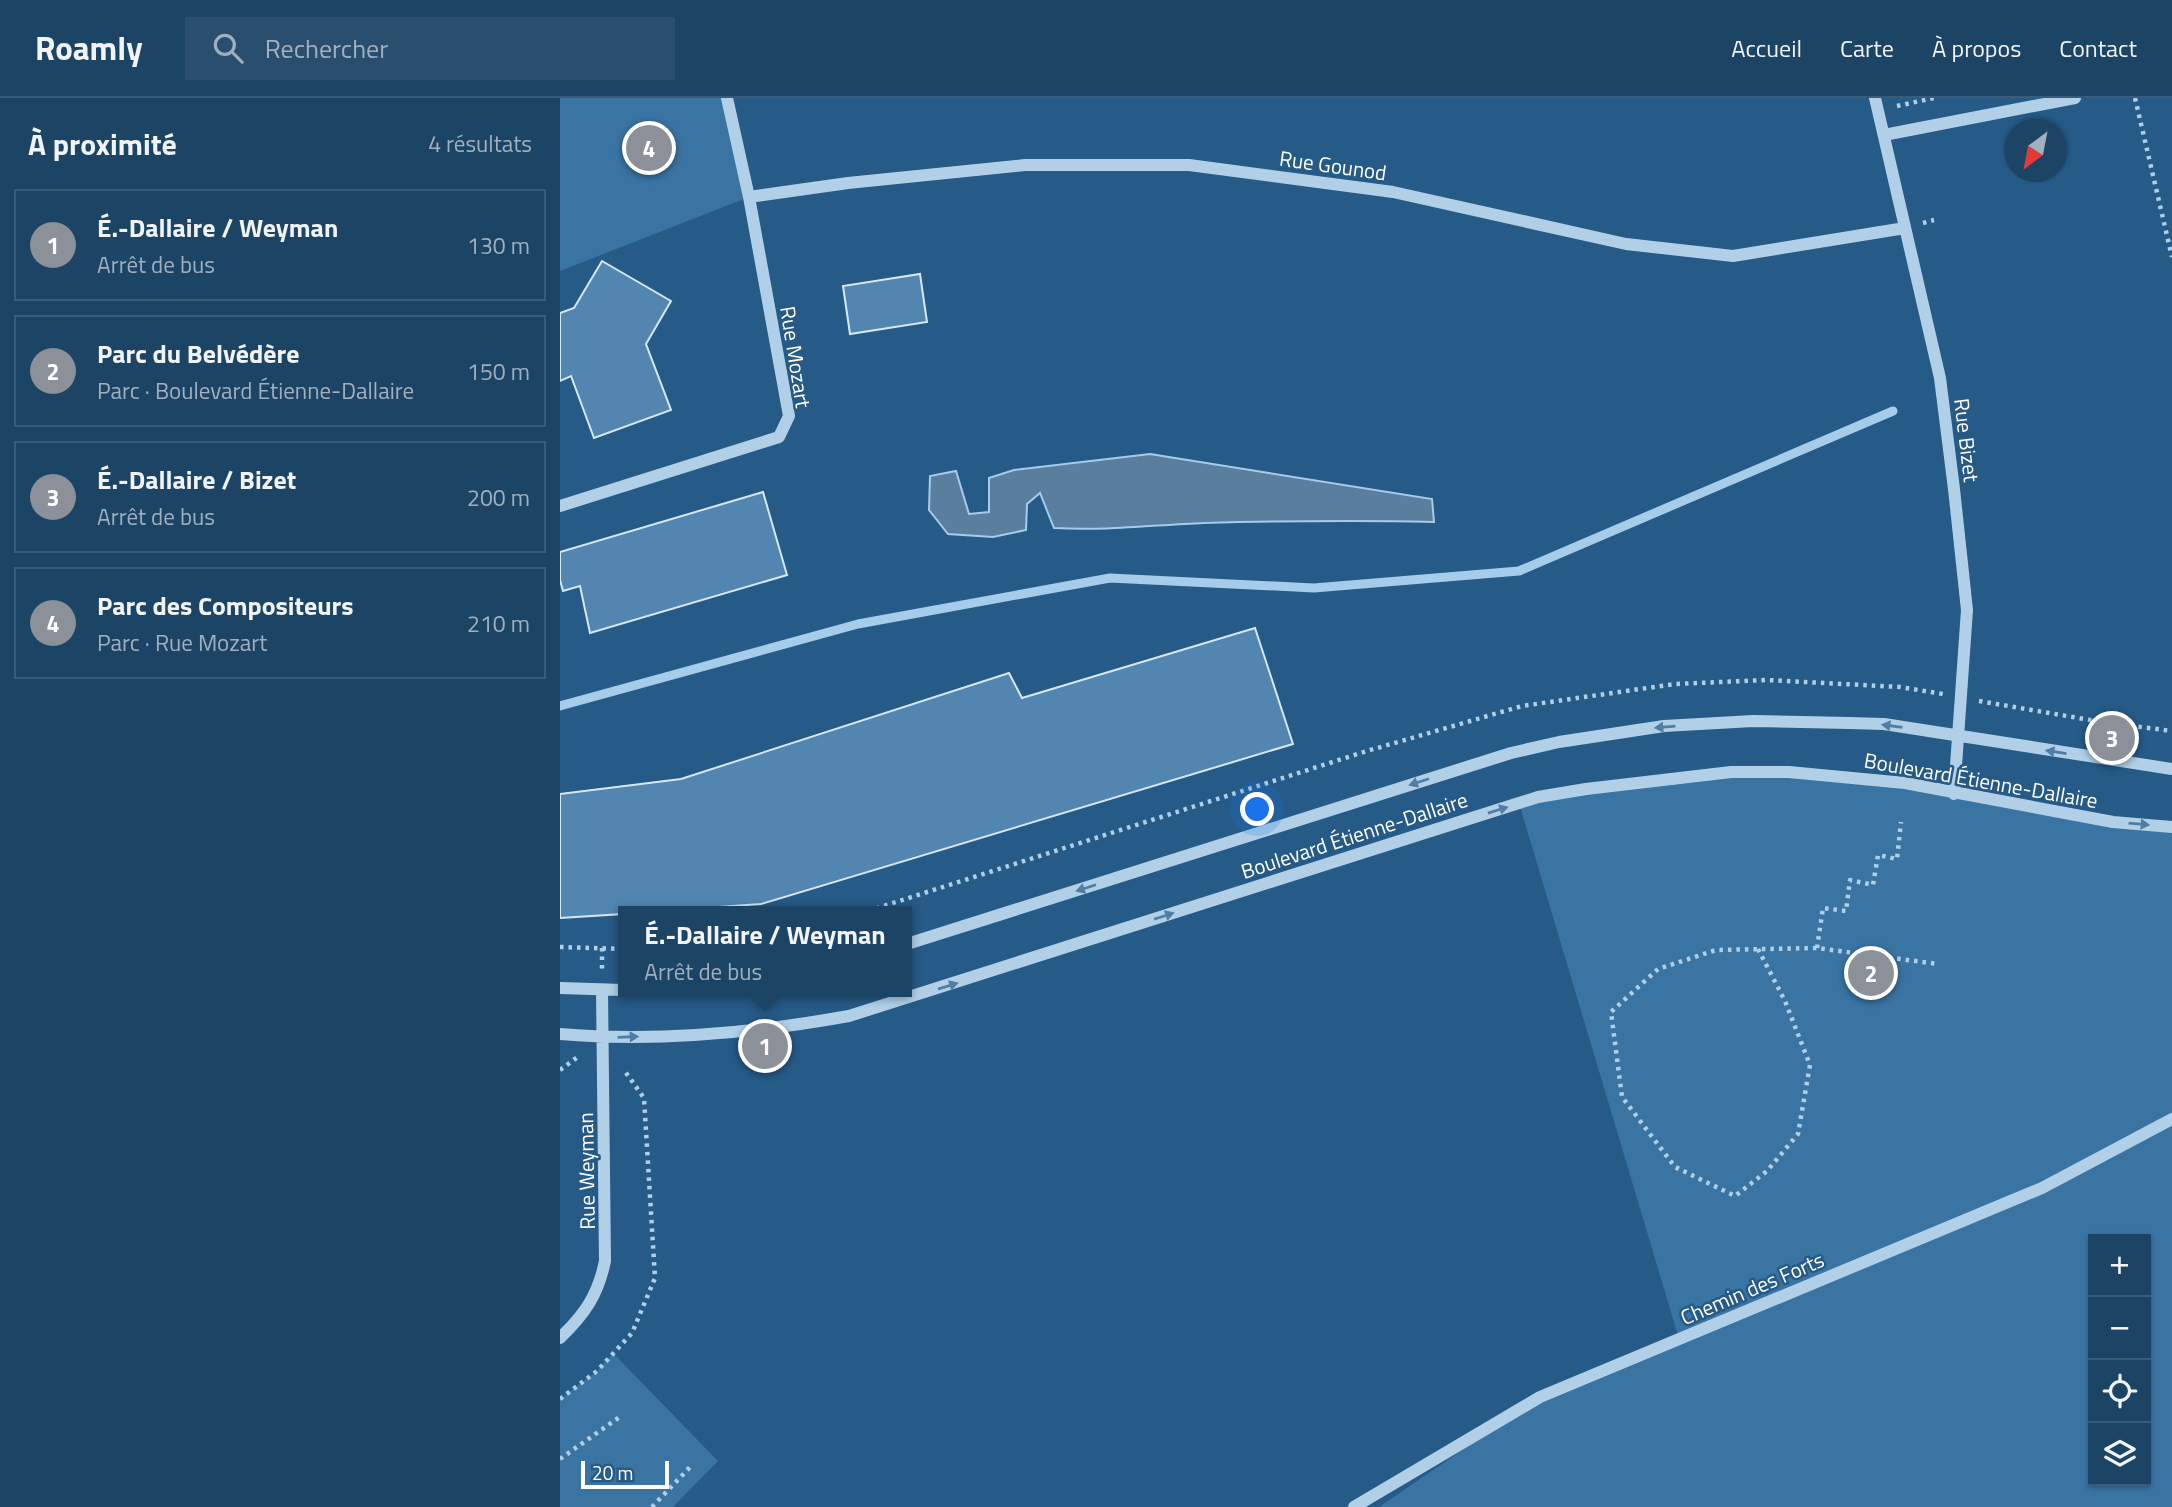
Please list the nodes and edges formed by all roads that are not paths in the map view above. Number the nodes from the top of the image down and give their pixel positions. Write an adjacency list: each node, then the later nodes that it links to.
1 (727, 98): 5 (street, Rue Mozart)
2 (2075, 98): 4 (street)
3 (1877, 104): 4 (street, Rue Bizet)
4 (1884, 135): 6 (street, Rue Bizet)
5 (749, 197): 6 (street, Rue Gounod); 7 (street, Rue Mozart)
6 (1905, 228): 8 (street, Rue Bizet)
7 (560, 506)
8 (1959, 737): 9 (street, Boulevard Étienne-Dallaire, one-way to 8); 10 (street, Rue Bizet); 12 (street, Boulevard Étienne-Dallaire, one-way to 12)
9 (2172, 769)
10 (1954, 794): 11 (street, Boulevard Étienne-Dallaire, one-way to 11); 16 (street, Boulevard Étienne-Dallaire, one-way to 10)
11 (2172, 827)
12 (912, 942)
13 (560, 988): 14 (street)
14 (602, 990): 15 (street); 19 (street, Rue Weyman)
15 (618, 990)
16 (912, 996)
17 (909, 997): 19 (street, Boulevard Étienne-Dallaire, one-way to 17)
18 (560, 1034): 19 (street, Boulevard Étienne-Dallaire)
19 (602, 1038): 21 (street, Rue Weyman)
20 (2172, 1119): 22 (street, Chemin des Forts)
21 (560, 1338)
22 (1354, 1507)

